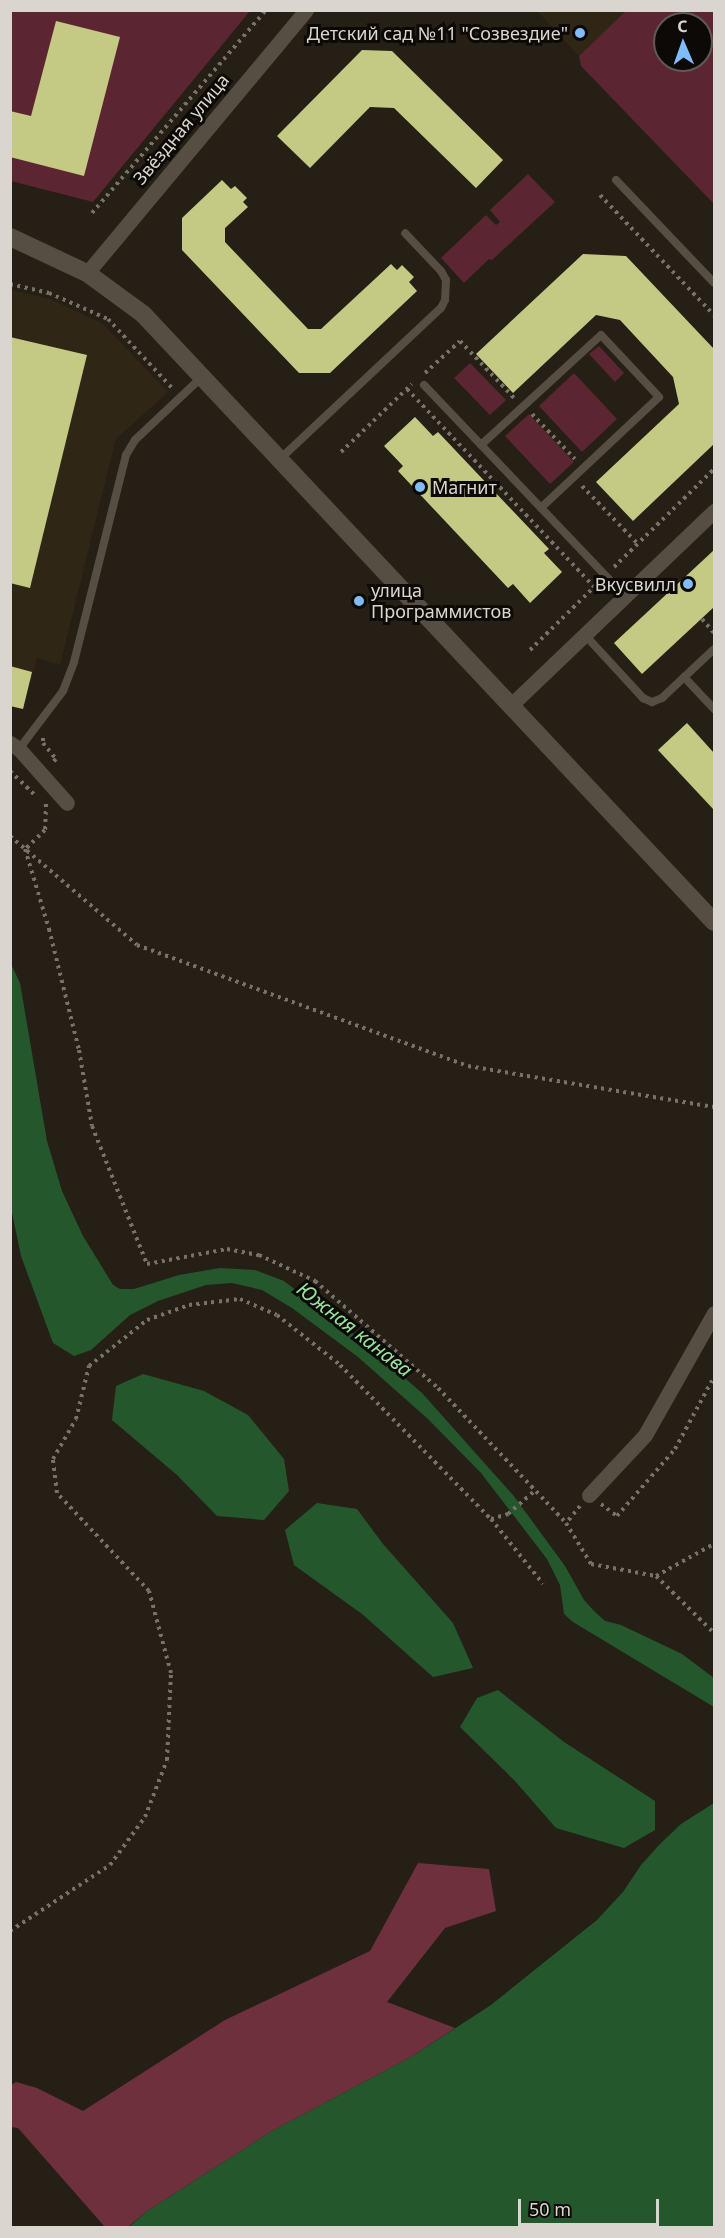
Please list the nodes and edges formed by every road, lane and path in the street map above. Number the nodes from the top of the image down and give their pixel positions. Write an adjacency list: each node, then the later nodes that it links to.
1 (266, 10): 5 (path)
2 (306, 10): 8 (street, Звёздная улица)
3 (616, 180): 9 (lane)
4 (600, 195): 11 (path)
5 (92, 213)
6 (405, 233): 21 (lane)
7 (10, 237): 8 (street)
8 (87, 273): 12 (street)
9 (714, 283)
10 (10, 284): 16 (path)
11 (714, 315)
12 (203, 376): 16 (lane); 21 (street)
13 (424, 386): 19 (lane)
14 (407, 389): 17 (path); 20 (path); 29 (path)
15 (522, 392): 17 (path)
16 (180, 396): 40 (lane)
17 (514, 399): 18 (path)
18 (524, 405): 19 (lane); 22 (path); 25 (lane)
19 (481, 445): 25 (lane)
20 (341, 452)
21 (280, 459): 37 (street)
22 (579, 464)
23 (714, 469): 27 (path)
24 (581, 484): 27 (path)
25 (541, 507): 28 (lane)
26 (714, 511): 30 (street)
27 (638, 544): 28 (path)
28 (606, 576): 29 (path); 30 (lane)
29 (594, 587): 35 (path)
30 (625, 596): 33 (street)
31 (702, 619): 32 (path)
32 (714, 633)
33 (585, 635): 36 (lane); 37 (street)
34 (714, 649): 36 (lane)
35 (530, 650)
36 (684, 677): 38 (lane)
37 (511, 705): 48 (street)
38 (714, 709)
39 (50, 729): 42 (path)
40 (15, 746): 42 (street)
41 (10, 771): 43 (path)
42 (41, 774): 43 (path); 44 (street)
43 (28, 788): 45 (path)
44 (67, 803): 45 (path)
45 (44, 804): 47 (path)
46 (10, 836): 47 (path)
47 (26, 849): 49 (path); 52 (path)
48 (714, 921)
49 (714, 1107)
50 (714, 1313): 53 (street)
51 (714, 1377): 53 (path)
52 (536, 1490): 54 (path); 55 (path)
53 (589, 1495): 55 (path)
54 (491, 1519): 58 (path); 60 (path)
55 (566, 1523): 57 (path)
56 (714, 1544): 57 (path)
57 (656, 1576): 59 (path)
58 (543, 1584)
59 (714, 1633)
60 (10, 1931)

